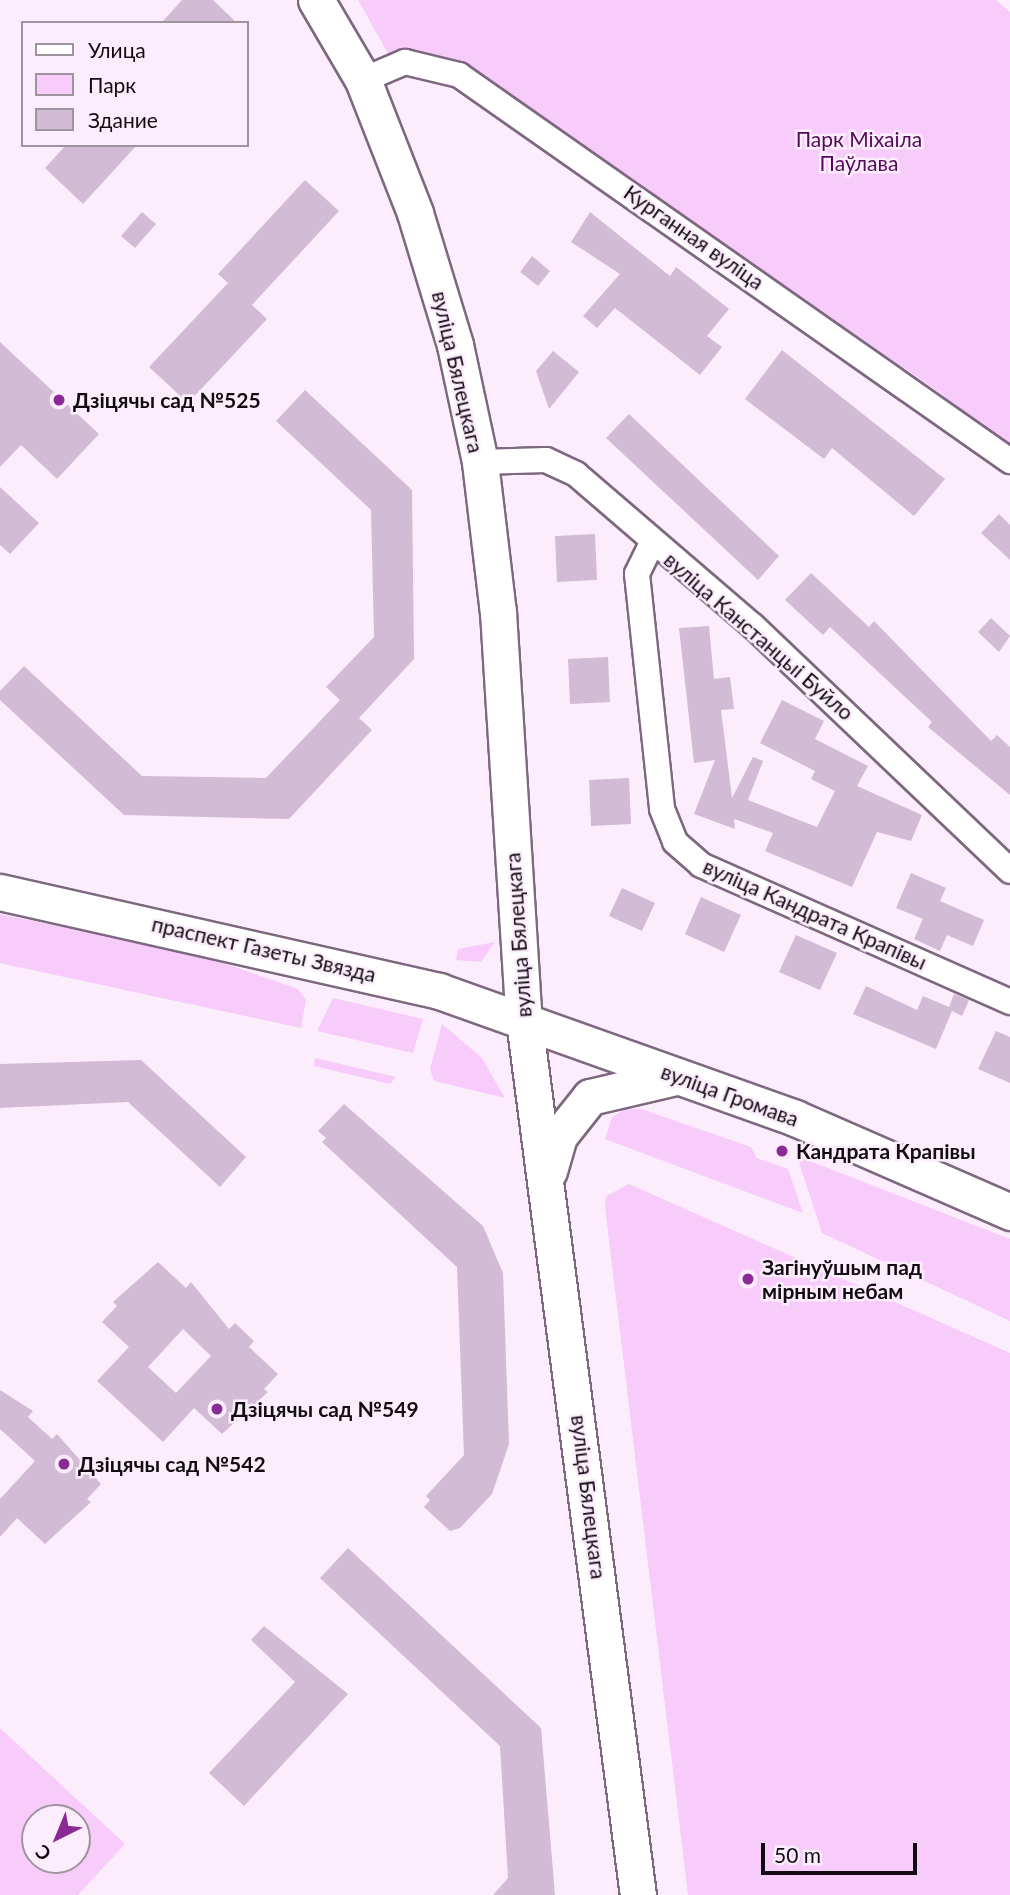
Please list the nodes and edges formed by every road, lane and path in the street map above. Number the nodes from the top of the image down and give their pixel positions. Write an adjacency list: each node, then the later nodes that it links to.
1 (316, 0): 2 (street, вуліца Бялецкага)
2 (363, 80): 3 (street, Курганная вуліца); 4 (street, вуліца Бялецкага)
3 (1010, 461)
4 (480, 463): 5 (street, вуліца Канстанцыі Буйло); 9 (street, вуліца Бялецкага)
5 (652, 543): 6 (street, вуліца Канстанцыі Буйло); 8 (street, вуліца Кандрата Крапівы)
6 (1010, 871)
7 (0, 892): 9 (street, праспект Газеты Звязда)
8 (1010, 1002)
9 (524, 1020): 10 (street, вуліца Громава); 11 (street, вуліца Бялецкага)
10 (679, 1076): 11 (street); 12 (street, вуліца Громава)
11 (548, 1175): 13 (street, вуліца Бялецкага)
12 (1010, 1212)
13 (638, 1895)

